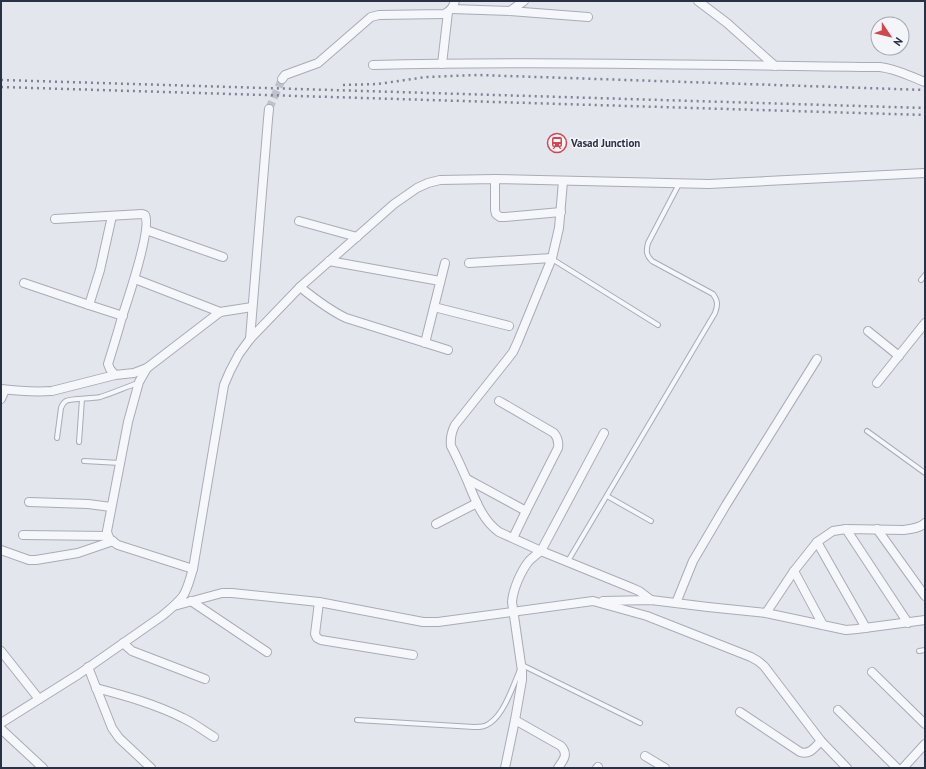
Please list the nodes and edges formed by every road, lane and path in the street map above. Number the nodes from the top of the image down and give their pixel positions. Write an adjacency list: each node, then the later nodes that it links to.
1 (455, 1): 4 (street)
2 (524, 1): 5 (street)
3 (698, 1): 9 (street)
4 (450, 11): 5 (street); 7 (street); 10 (street)
5 (510, 11): 6 (street)
6 (588, 17)
7 (442, 64): 8 (street); 9 (street)
8 (373, 65)
9 (775, 66): 11 (street)
10 (282, 79)
11 (925, 82)
12 (269, 109): 35 (street)
13 (925, 173): 16 (street)
14 (495, 179): 15 (street); 17 (street); 22 (street)
15 (563, 181): 16 (street); 17 (street)
16 (679, 184): 64 (lane)
17 (561, 212): 24 (street)
18 (112, 216): 19 (street); 21 (street); 34 (street)
19 (55, 219)
20 (299, 221): 22 (street)
21 (146, 230): 23 (street); 29 (street)
22 (357, 237): 25 (street)
23 (223, 257)
24 (552, 258): 26 (street); 40 (lane); 63 (street)
25 (329, 262): 31 (street); 33 (street)
26 (469, 262)
27 (445, 263): 31 (street)
28 (925, 275): 30 (lane)
29 (135, 279): 37 (street); 38 (street)
30 (921, 280)
31 (440, 281): 36 (street)
32 (24, 283): 34 (street)
33 (300, 287): 43 (street); 44 (street)
34 (89, 305): 38 (street)
35 (252, 307): 37 (street); 43 (street)
36 (434, 307): 41 (street); 44 (street)
37 (220, 312): 48 (street)
38 (123, 316): 49 (street)
39 (925, 323): 46 (street)
40 (658, 325)
41 (508, 326)
42 (868, 331): 46 (street)
43 (250, 339): 81 (street)
44 (425, 343): 45 (street)
45 (448, 350)
46 (899, 356): 51 (street)
47 (817, 359): 88 (street)
48 (147, 368): 49 (street); 50 (street)
49 (115, 375): 52 (street)
50 (139, 382): 54 (lane); 61 (street)
51 (877, 383)
52 (3, 390): 53 (street)
53 (1, 399)
54 (82, 399): 58 (lane); 59 (lane)
55 (499, 401): 68 (street)
56 (867, 431): 62 (lane)
57 (604, 433): 79 (street)
58 (57, 438)
59 (79, 442)
60 (84, 461): 61 (lane)
61 (120, 463): 67 (street)
62 (925, 473)
63 (467, 479): 66 (street); 68 (street)
64 (607, 496): 69 (lane); 80 (lane)
65 (29, 502): 67 (street)
66 (476, 503): 70 (street); 75 (street)
67 (111, 507): 76 (street)
68 (526, 511): 75 (street)
69 (651, 521)
70 (436, 524)
71 (925, 524): 73 (street)
72 (846, 529): 73 (street); 77 (street); 93 (street)
73 (877, 529): 83 (street)
74 (23, 535): 76 (street)
75 (513, 538): 79 (street)
76 (110, 539): 78 (street); 81 (street)
77 (817, 542): 82 (street); 95 (street)
78 (1, 550)
79 (541, 551): 80 (street); 90 (street)
80 (568, 561): 84 (street)
81 (193, 569): 89 (street)
82 (794, 571): 91 (street); 94 (street)
83 (925, 596)
84 (651, 600): 86 (street); 88 (street)
85 (192, 601): 87 (street); 89 (street); 99 (street)
86 (593, 601): 90 (street); 117 (street)
87 (319, 602): 90 (street); 101 (street)
88 (676, 603): 91 (street)
89 (173, 606): 96 (street)
90 (514, 612): 102 (street)
91 (766, 613): 94 (street)
92 (925, 620): 93 (street)
93 (908, 623): 95 (street)
94 (824, 625): 95 (street)
95 (866, 628)
96 (123, 643): 103 (street); 105 (street)
97 (1, 650): 107 (street)
98 (925, 650): 100 (lane)
99 (267, 652)
100 (919, 652)
101 (413, 655)
102 (522, 665): 110 (lane); 111 (street); 113 (lane)
103 (88, 667): 106 (street); 107 (street)
104 (872, 672): 114 (street)
105 (205, 679)
106 (96, 688): 116 (street); 121 (street)
107 (39, 699): 112 (street)
108 (838, 710): 126 (street)
109 (740, 712): 117 (street)
110 (357, 720)
111 (515, 720): 122 (street); 123 (street)
112 (1, 723)
113 (640, 723)
114 (925, 724)
115 (1, 729): 120 (street)
116 (214, 737)
117 (821, 741): 125 (street)
118 (925, 744): 127 (street)
119 (645, 756): 124 (street)
120 (43, 768)
121 (150, 768)
122 (505, 768)
123 (558, 768)
124 (665, 768)
125 (847, 768)
126 (897, 768)
127 (903, 768)

